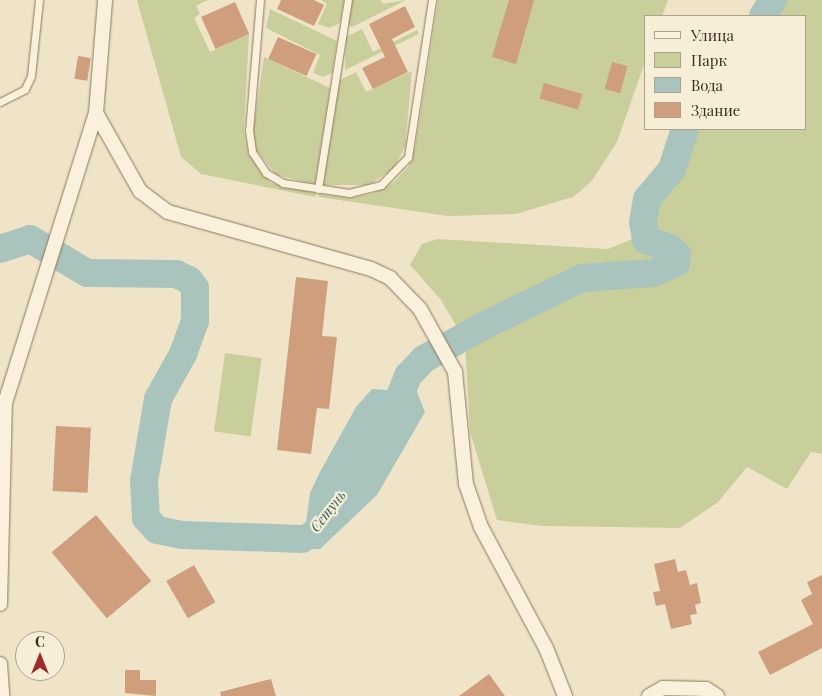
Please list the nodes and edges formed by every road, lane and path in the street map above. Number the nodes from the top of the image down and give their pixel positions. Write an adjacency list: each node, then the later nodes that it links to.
1 (39, 0): 6 (lane)
2 (105, 0): 7 (street)
3 (260, 0): 8 (lane)
4 (348, 0): 8 (lane)
5 (432, 0): 8 (lane)
6 (0, 102)
7 (96, 113): 9 (street); 12 (street)
8 (318, 189)
9 (0, 604)
10 (0, 664): 11 (street)
11 (2, 696)
12 (565, 696)
13 (649, 696): 14 (street)
14 (717, 696)

